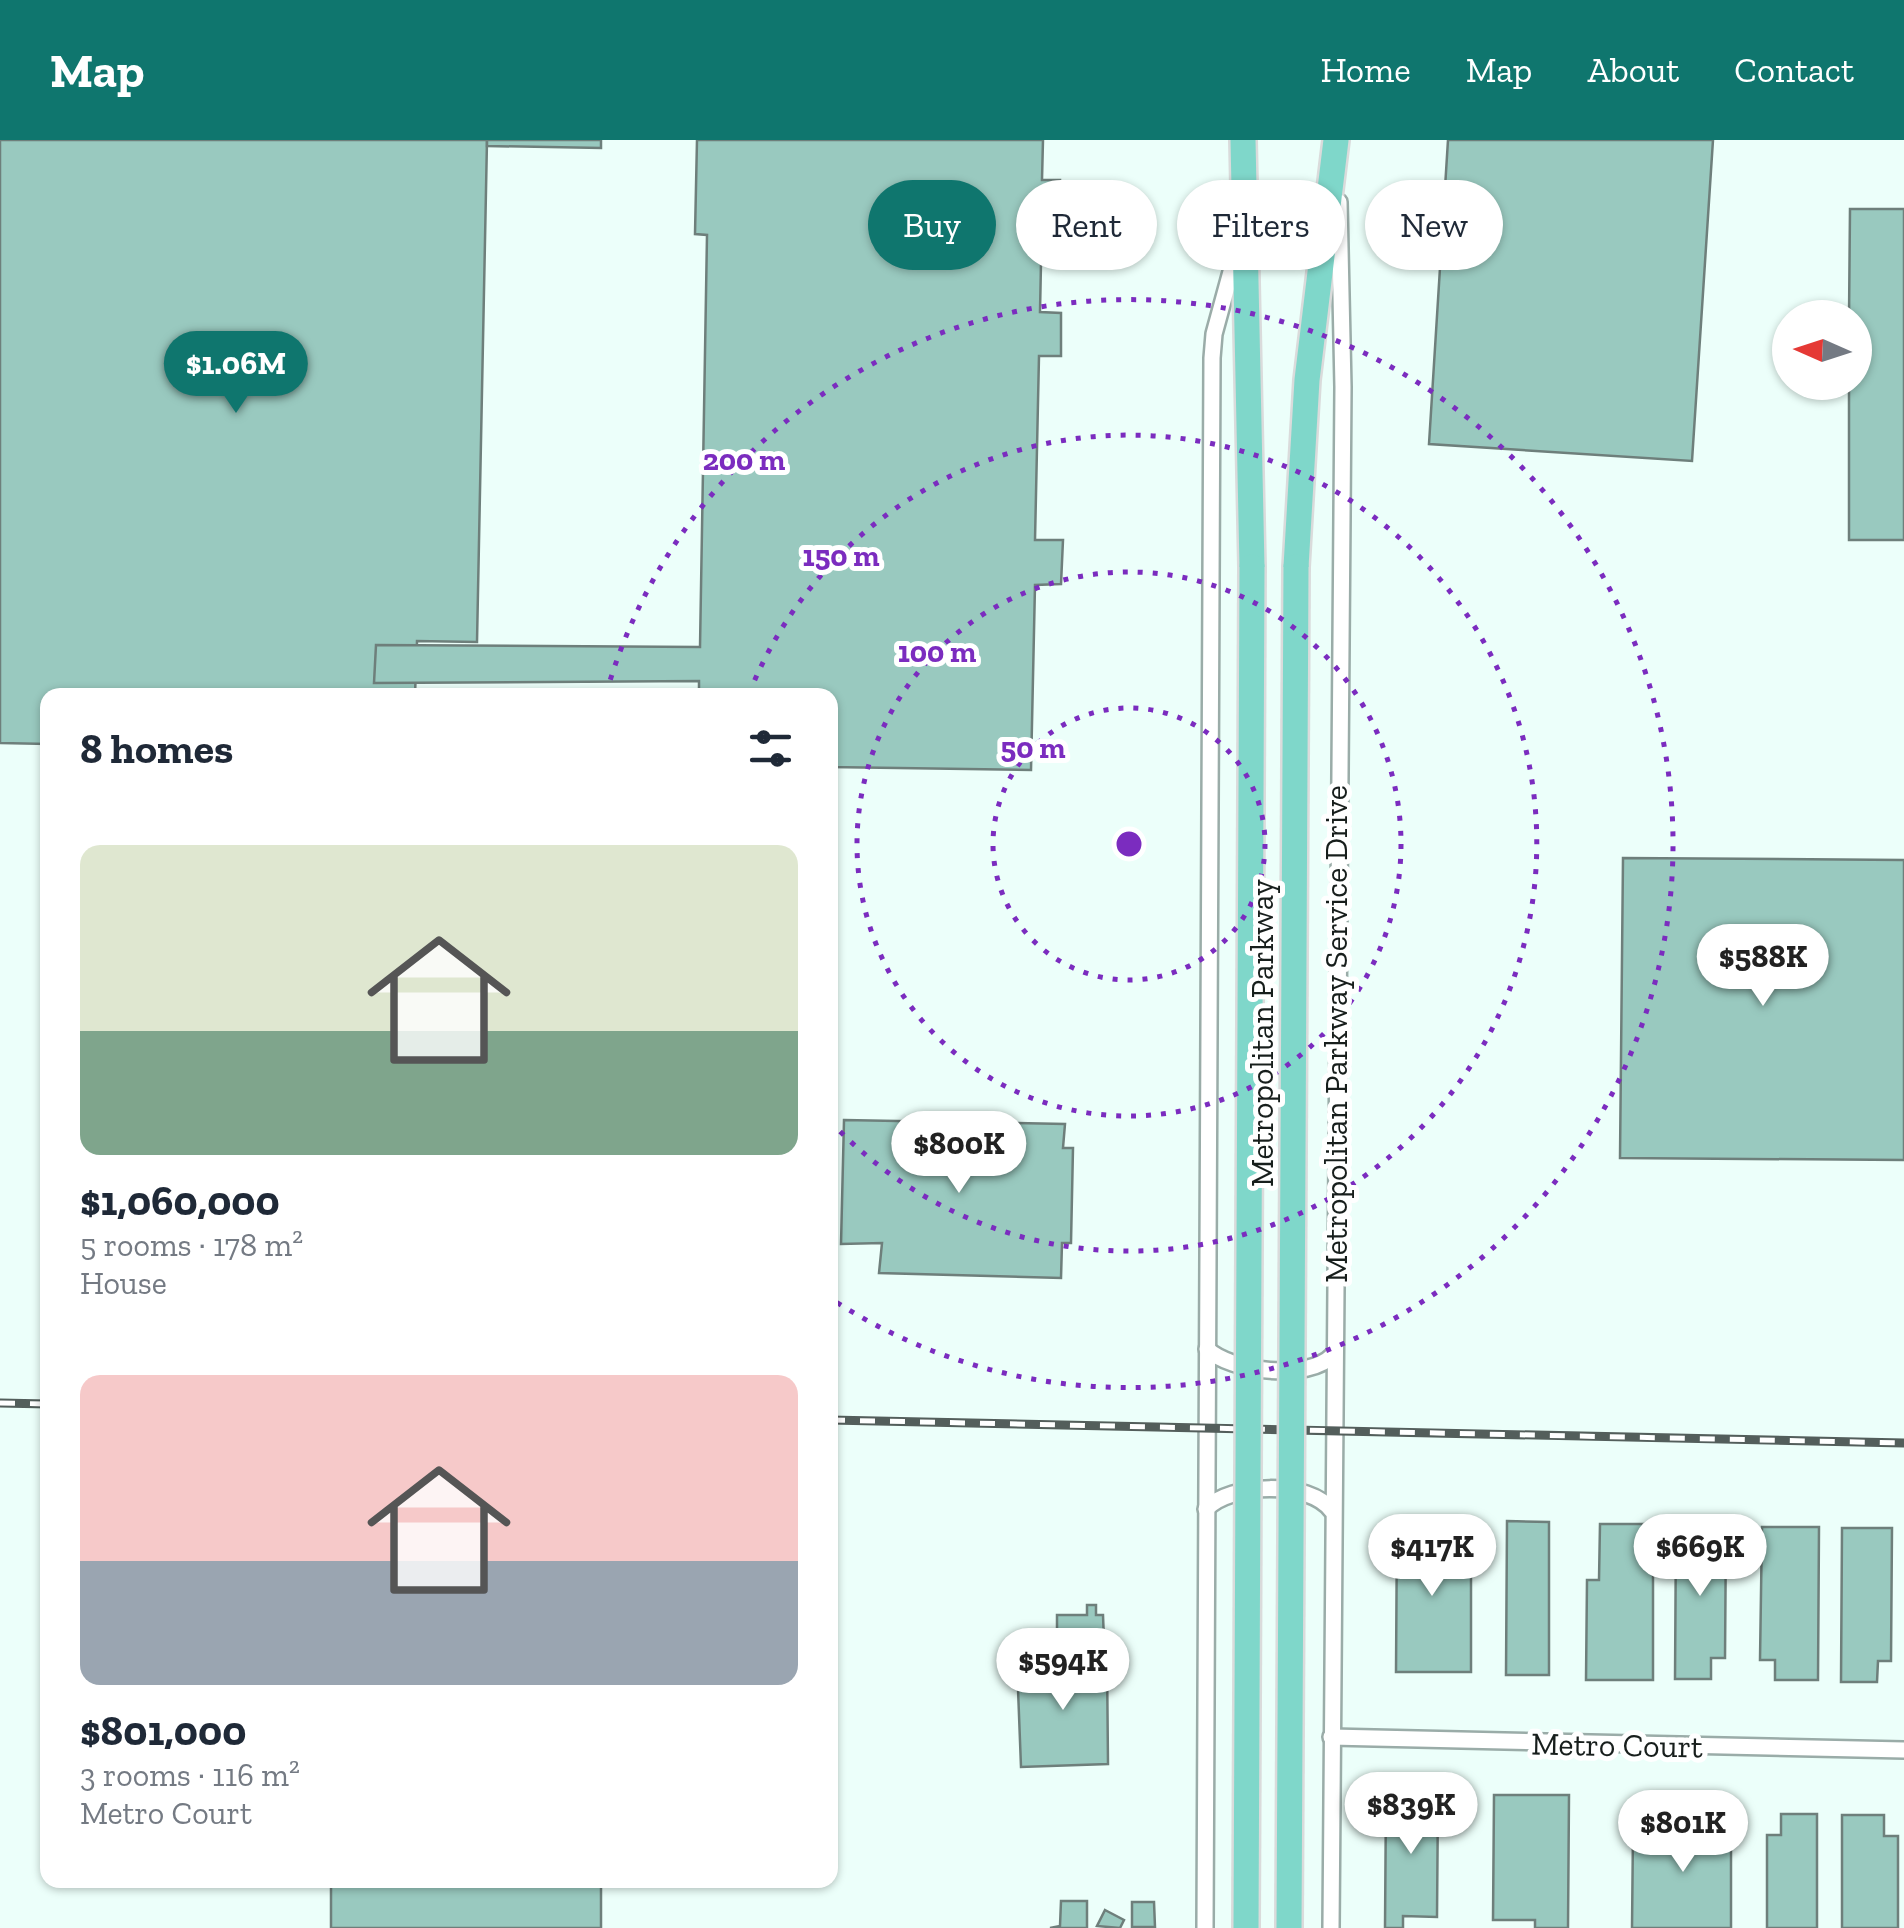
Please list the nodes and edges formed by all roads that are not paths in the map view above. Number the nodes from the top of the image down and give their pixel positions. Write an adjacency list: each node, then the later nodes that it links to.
1 (1243, 140): 3 (main road, Metropolitan Parkway)
2 (1337, 140): 7 (street, Metropolitan Parkway Service Drive); 14 (main road, Metropolitan Parkway, bridge)
3 (1244, 180)
4 (1232, 270): 6 (street)
5 (1246, 270): 13 (main road, Metropolitan Parkway, bridge)
6 (1207, 1349): 7 (street); 8 (street)
7 (1333, 1355): 9 (street, Metropolitan Parkway Service Drive)
8 (1206, 1509): 9 (street); 12 (street)
9 (1332, 1511): 10 (street, Metropolitan Parkway Service Drive)
10 (1331, 1737): 11 (street, Metro Court); 15 (street, Metropolitan Parkway Service Drive)
11 (1904, 1750)
12 (1205, 1928)
13 (1246, 1928)
14 (1290, 1928)
15 (1331, 1928)

